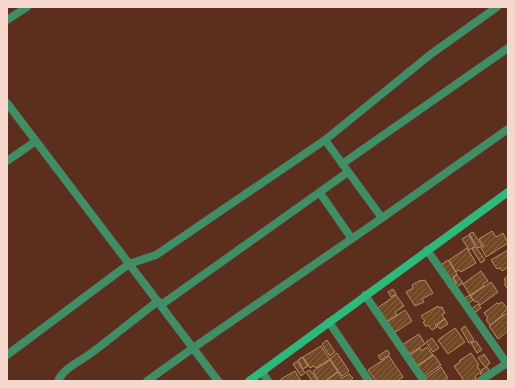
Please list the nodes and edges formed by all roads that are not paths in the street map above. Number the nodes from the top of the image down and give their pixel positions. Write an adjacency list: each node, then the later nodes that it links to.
1 (27, 7): 4 (street)
2 (497, 7): 3 (street)
3 (487, 10): 8 (street)
4 (7, 20)
5 (508, 48): 11 (street)
6 (7, 103): 9 (street)
7 (508, 129): 15 (street)
8 (325, 140): 11 (street); 18 (street)
9 (36, 141): 10 (street); 18 (street)
10 (7, 161)
11 (342, 164): 12 (street)
12 (348, 172): 13 (street); 15 (street)
13 (320, 193): 16 (street); 20 (street)
14 (507, 196): 17 (street)
15 (382, 218): 16 (street)
16 (352, 239): 22 (street)
17 (427, 250): 19 (street); 24 (street)
18 (129, 264): 20 (street); 23 (street)
19 (365, 296): 21 (street); 32 (street)
20 (159, 303): 22 (street); 26 (street)
21 (329, 322): 25 (street); 31 (street)
22 (193, 348): 27 (street); 28 (street)
23 (7, 355)
24 (507, 364): 33 (street)
25 (262, 372): 29 (street); 30 (street)
26 (58, 381)
27 (147, 381)
28 (218, 381)
29 (249, 381)
30 (268, 381)
31 (369, 381)
32 (424, 381)
33 (480, 381)

